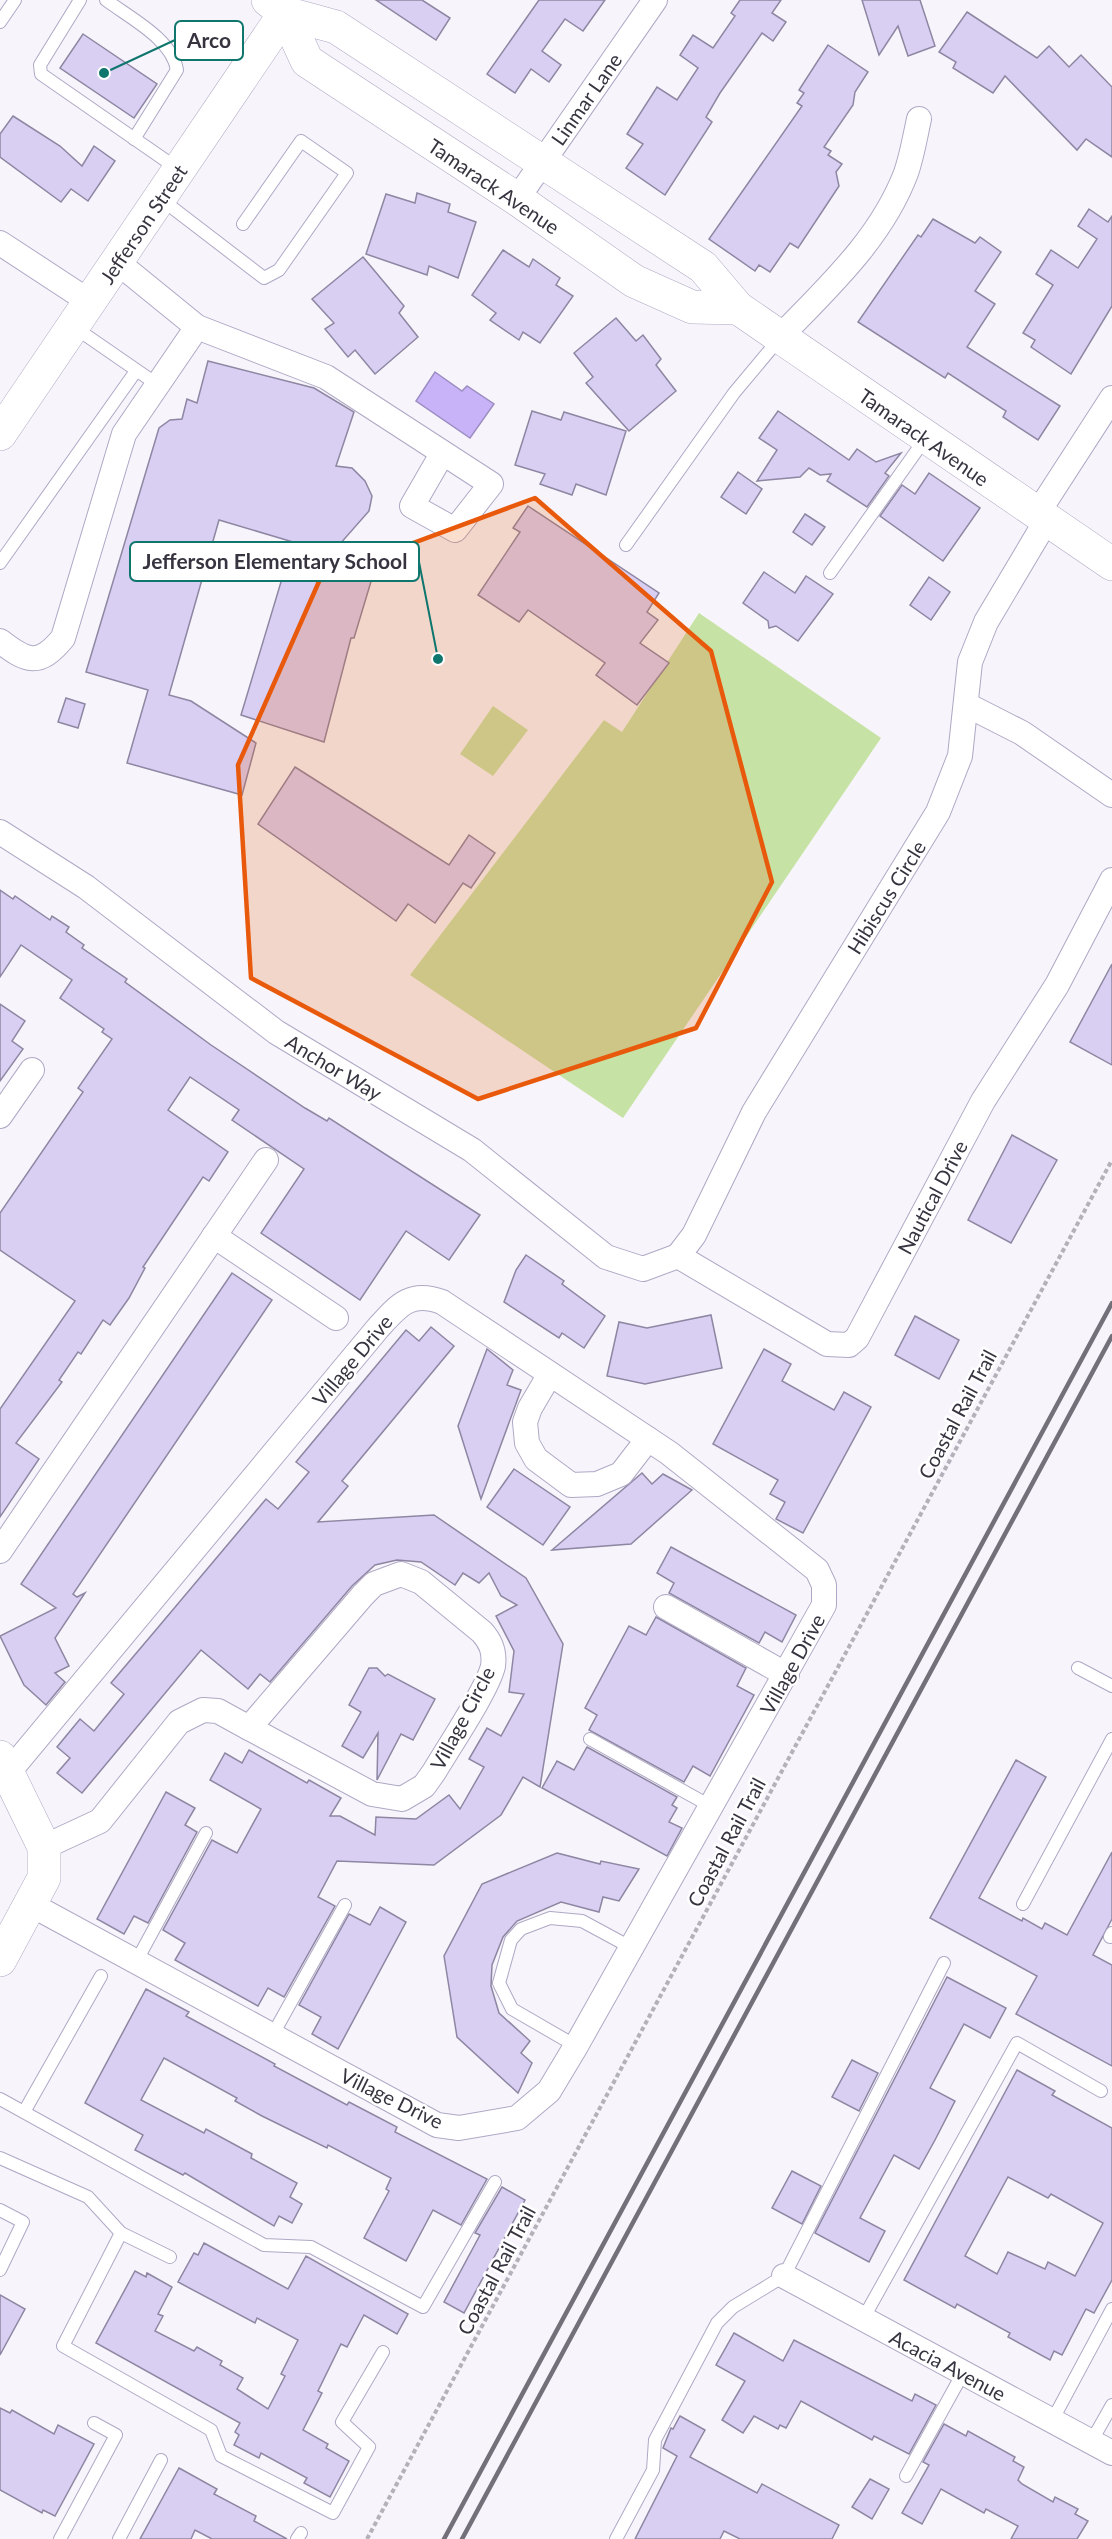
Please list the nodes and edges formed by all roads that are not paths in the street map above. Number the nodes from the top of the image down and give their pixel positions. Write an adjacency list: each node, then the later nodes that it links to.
1 (15, 0): 6 (lane)
2 (80, 0): 8 (lane)
3 (106, 0): 8 (lane)
4 (655, 0): 9 (street, Linmar Lane)
5 (276, 7): 9 (main road, Tamarack Avenue); 10 (main road, Jefferson Street); 12 (main road, Tamarack Avenue)
6 (0, 22)
7 (919, 119): 19 (street)
8 (134, 139): 10 (lane)
9 (542, 162): 12 (street, Linmar Lane); 16 (main road, Tamarack Avenue)
10 (179, 170): 11 (main road, Jefferson Street)
11 (160, 198): 13 (lane); 15 (main road, Jefferson Street)
12 (517, 199): 16 (main road, Tamarack Avenue)
13 (243, 224)
14 (0, 243): 17 (street)
15 (117, 262): 17 (main road, Jefferson Street); 18 (street)
16 (738, 308): 19 (main road, Tamarack Avenue)
17 (81, 314): 20 (lane); 23 (main road, Jefferson Street)
18 (196, 327): 21 (street); 25 (street)
19 (780, 337): 24 (main road, Tamarack Avenue); 27 (lane)
20 (136, 371): 21 (lane); 28 (lane)
21 (158, 385): 31 (street)
22 (1112, 398): 26 (street, Hibiscus Circle)
23 (0, 434)
24 (926, 438): 26 (main road, Tamarack Avenue); 30 (lane)
25 (442, 454)
26 (1042, 517): 29 (main road, Tamarack Avenue); 32 (street, Hibiscus Circle)
27 (626, 545)
28 (0, 563)
29 (1112, 564)
30 (830, 573)
31 (0, 641)
32 (967, 705): 33 (street); 40 (street, Hibiscus Circle)
33 (1112, 795)
34 (0, 832): 40 (street, Anchor Way)
35 (1112, 880): 40 (street, Nautical Drive)
36 (32, 1070): 37 (street)
37 (0, 1116)
38 (266, 1160): 39 (street)
39 (214, 1236): 41 (street); 44 (street)
40 (678, 1256)
41 (336, 1318)
42 (550, 1374): 43 (street, Village Drive); 43 (street); 52 (street, Village Drive)
43 (648, 1439): 47 (street, Village Drive)
44 (0, 1551)
45 (666, 1607): 47 (street)
46 (1078, 1668): 48 (lane)
47 (787, 1675): 53 (street, Village Drive)
48 (1112, 1686)
49 (249, 1728): 49 (street, Village Circle); 55 (street, Village Circle)
50 (590, 1739): 53 (lane)
51 (1112, 1739): 57 (lane)
52 (4, 1765): 55 (main road)
53 (712, 1807): 59 (street, Village Drive)
54 (206, 1833): 61 (lane)
55 (44, 1847): 56 (main road)
56 (30, 1904): 60 (main road); 61 (street, Village Drive)
57 (1023, 1904)
58 (345, 1905): 64 (lane)
59 (632, 1948): 65 (street, Village Drive); 65 (lane)
60 (0, 1960)
61 (136, 1962): 64 (street, Village Drive)
62 (944, 1963): 75 (lane)
63 (101, 1976): 68 (lane)
64 (272, 2036): 65 (street, Village Drive)
65 (576, 2046)
66 (1101, 2091): 77 (lane)
67 (0, 2099): 68 (lane)
68 (24, 2112): 70 (lane)
69 (0, 2158): 72 (lane)
70 (495, 2182)
71 (0, 2210): 74 (lane)
72 (121, 2234): 73 (lane); 78 (lane)
73 (170, 2257)
74 (0, 2270)
75 (784, 2276): 77 (street, Acacia Avenue); 88 (lane)
76 (1112, 2309): 81 (lane)
77 (863, 2319): 79 (street, Acacia Avenue)
78 (383, 2352)
79 (963, 2373): 81 (street, Acacia Avenue); 85 (lane)
80 (1112, 2405): 83 (lane)
81 (1052, 2421): 83 (street, Acacia Avenue)
82 (94, 2423): 86 (lane)
83 (1102, 2448)
84 (161, 2460): 87 (lane)
85 (906, 2476)
86 (60, 2539)
87 (119, 2539)
88 (616, 2539)

